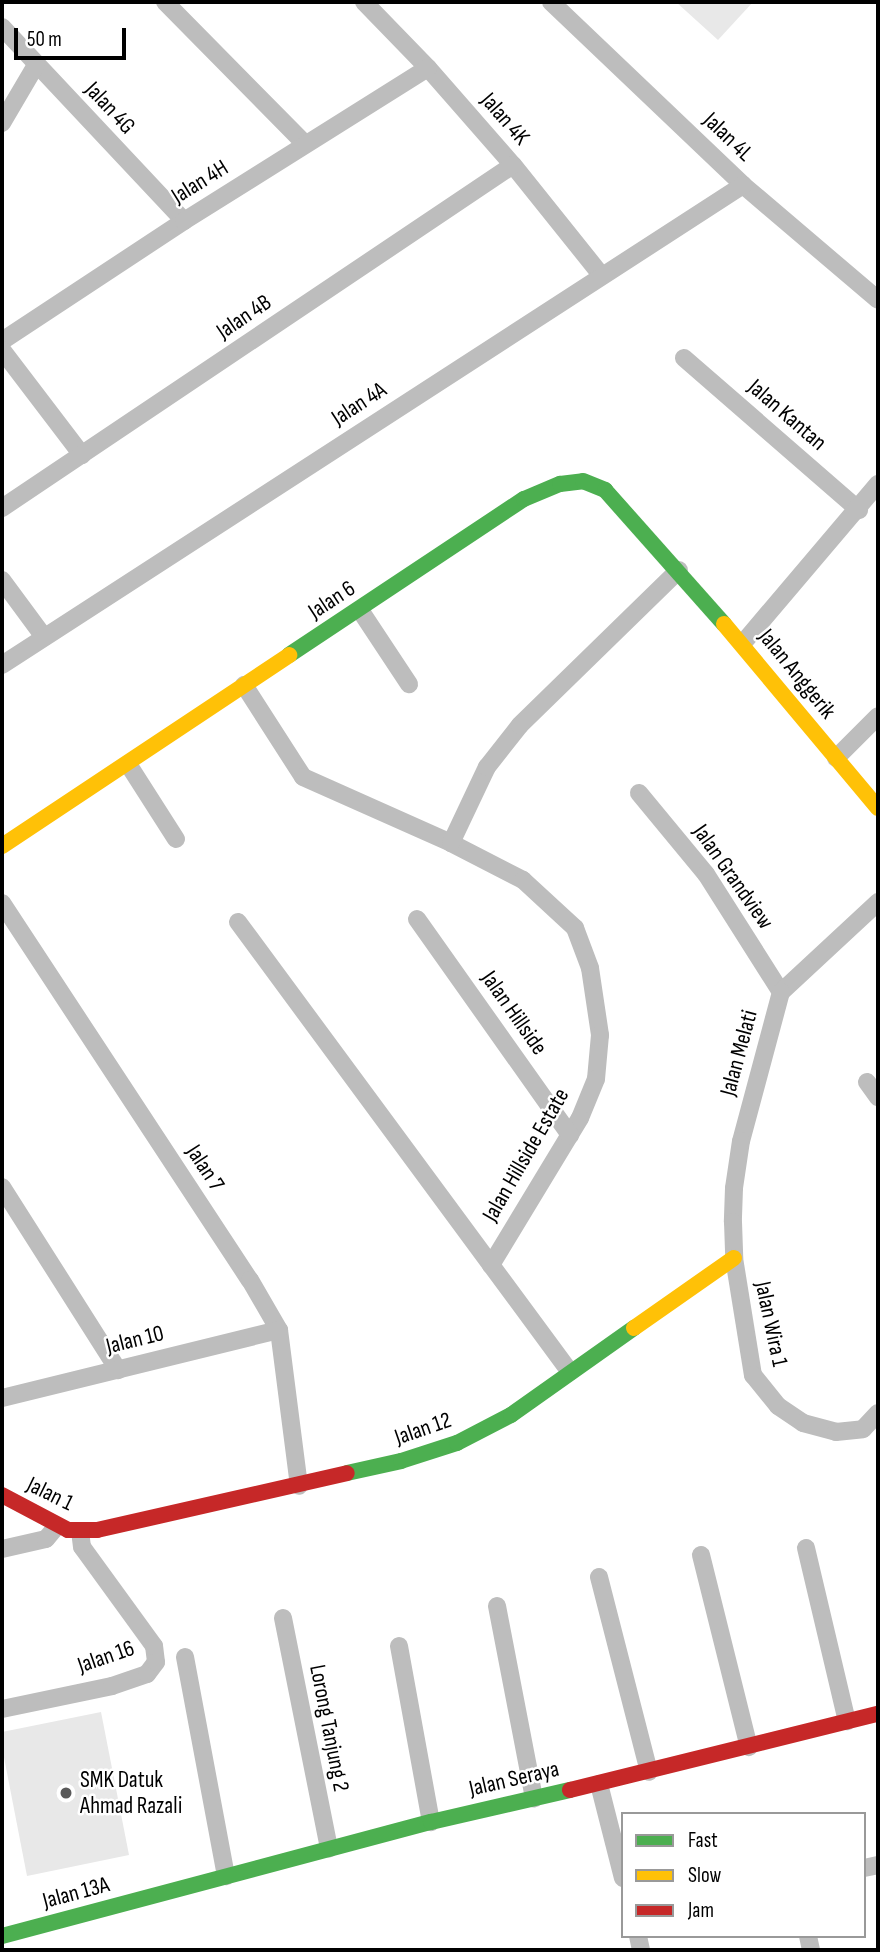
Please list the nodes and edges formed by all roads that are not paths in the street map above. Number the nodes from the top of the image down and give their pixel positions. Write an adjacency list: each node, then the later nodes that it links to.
1 (165, 2): 8 (street)
2 (364, 2): 6 (street, Jalan 4K)
3 (551, 2): 10 (street, Jalan 4L)
4 (2, 27): 5 (street, Jalan 4G)
5 (36, 65): 7 (street); 11 (street, Jalan 4G)
6 (428, 68): 8 (street, Jalan 4H); 9 (street, Jalan 4K)
7 (2, 123)
8 (305, 144): 11 (street, Jalan 4H)
9 (513, 165): 12 (street, Jalan 4K); 17 (street, Jalan 4B)
10 (743, 185): 12 (street, Jalan 4A); 13 (street, Jalan 4L)
11 (184, 221): 14 (street, Jalan 4H)
12 (602, 276): 24 (street, Jalan 4A)
13 (878, 300)
14 (2, 341)
15 (2, 350): 17 (street)
16 (684, 358): 20 (street, Jalan Kantan)
17 (82, 455): 19 (street, Jalan 4B)
18 (878, 484): 20 (street)
19 (2, 508)
20 (859, 510): 25 (street)
21 (679, 570): 23 (street, Jalan 6); 25 (street, Jalan Anggerik); 35 (street)
22 (2, 580): 24 (street)
23 (360, 610): 27 (street); 28 (street, Jalan 6)
24 (44, 637): 26 (street, Jalan 4A)
25 (743, 643): 30 (street, Jalan Anggerik)
26 (2, 664)
27 (409, 684)
28 (244, 685): 31 (street, Jalan 6); 35 (street, Jalan Hillside Estate)
29 (878, 716): 30 (street)
30 (836, 758): 33 (street, Jalan Anggerik)
31 (128, 764): 34 (street); 36 (street, Jalan 6)
32 (639, 793): 41 (street, Jalan Grandview)
33 (878, 808)
34 (176, 839)
35 (451, 843): 44 (street, Jalan Hillside Estate)
36 (2, 846)
37 (878, 902): 41 (street, Jalan Melati)
38 (2, 903): 48 (street, Jalan 7)
39 (417, 919): 44 (street, Jalan Hillside)
40 (238, 922): 47 (street, Jalan Hillside Estate)
41 (781, 992): 46 (street, Jalan Melati)
42 (867, 1082): 43 (street)
43 (878, 1097)
44 (570, 1135): 47 (street, Jalan Hillside Estate)
45 (2, 1186): 49 (street)
46 (734, 1258): 50 (street, Jalan 12); 52 (street, Jalan Wira 1)
47 (491, 1265): 50 (street, Jalan Hillside Estate)
48 (279, 1330): 49 (street, Jalan 10); 53 (street, Jalan 7)
49 (118, 1370): 51 (street, Jalan 10)
50 (570, 1372): 53 (street, Jalan 12)
51 (2, 1398)
52 (878, 1413)
53 (299, 1486): 56 (street, Jalan 12)
54 (2, 1495): 55 (street, Jalan 1)
55 (57, 1526): 56 (street, Jalan 1); 58 (street)
56 (80, 1531): 65 (street, Jalan 16)
57 (806, 1548): 67 (street)
58 (2, 1549)
59 (701, 1555): 68 (street)
60 (599, 1577): 69 (street)
61 (497, 1606): 71 (street)
62 (283, 1618): 73 (street, Lorong Tanjung 2)
63 (399, 1646): 72 (street)
64 (184, 1657): 75 (street)
65 (2, 1709)
66 (878, 1714): 67 (street, Jalan Seraya)
67 (847, 1721): 68 (street, Jalan Seraya)
68 (749, 1747): 69 (street, Jalan Seraya)
69 (649, 1772): 70 (street, Jalan Seraya)
70 (599, 1784): 71 (street, Jalan Seraya); 74 (street)
71 (534, 1798): 72 (street, Jalan Seraya)
72 (431, 1822): 73 (street, Jalan Seraya)
73 (329, 1848): 75 (street, Jalan Seraya)
74 (621, 1870)
75 (226, 1876): 76 (street, Jalan Seraya)
76 (161, 1894): 77 (street, Jalan 13A)
77 (2, 1936)

